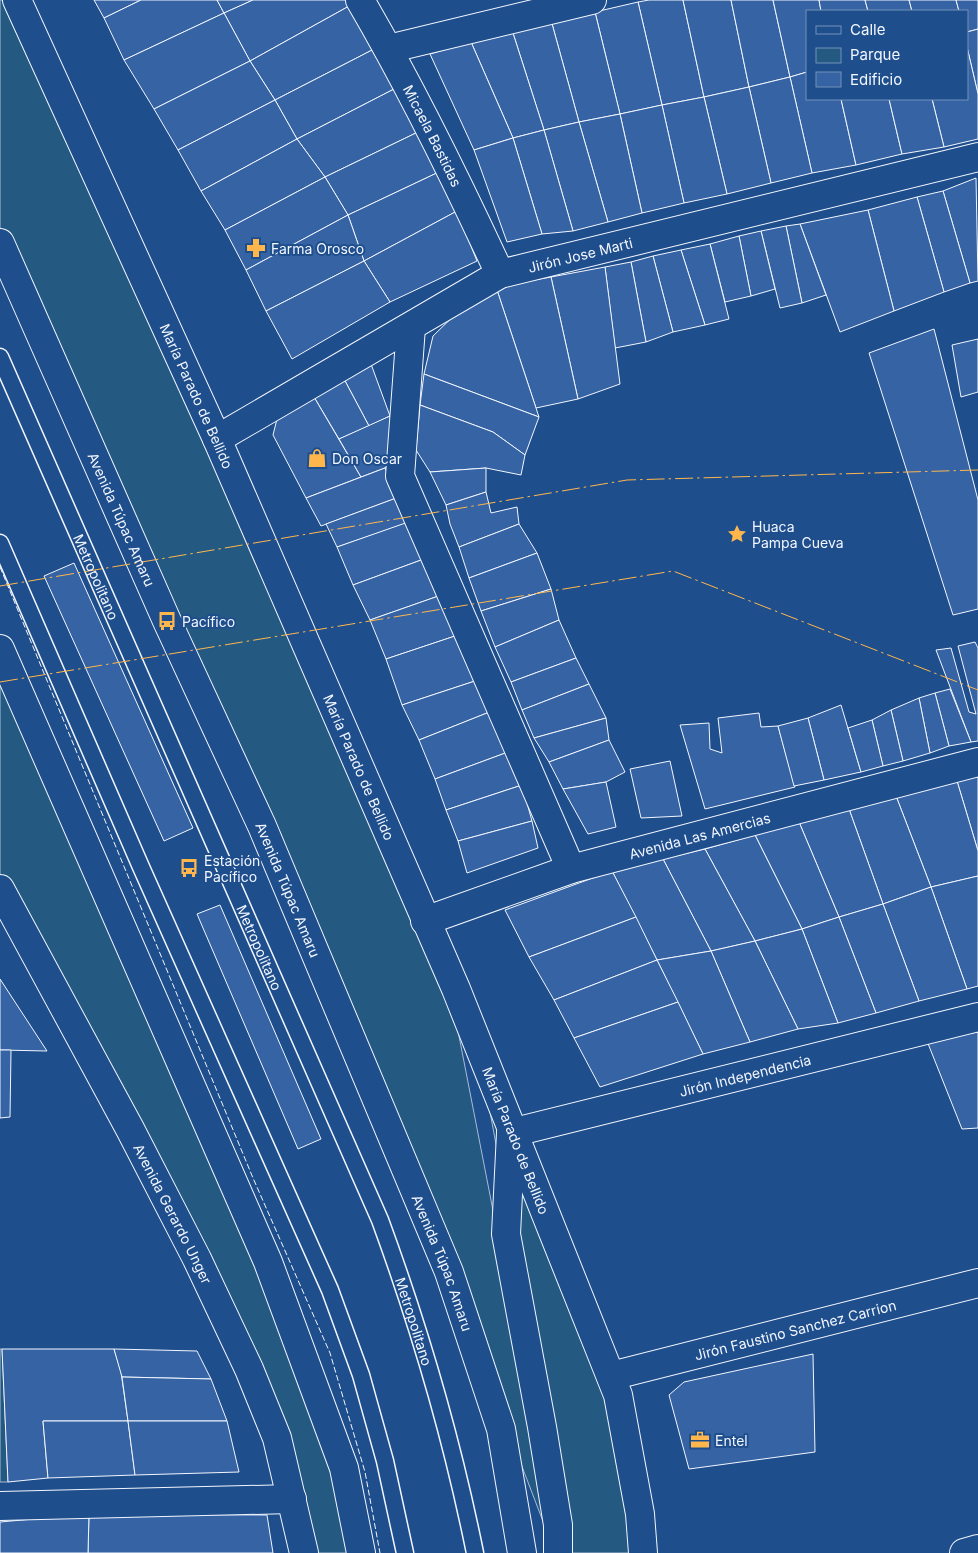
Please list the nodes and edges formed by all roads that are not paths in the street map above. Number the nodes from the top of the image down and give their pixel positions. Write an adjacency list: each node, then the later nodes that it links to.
1 (17, 0): 10 (street, María Parado de Bellido)
2 (360, 0): 4 (street, Micaela Bastidas)
3 (592, 0): 4 (street)
4 (388, 49): 7 (street, Micaela Bastidas)
5 (978, 157): 7 (street, Jirón Jose Marti)
6 (0, 243): 28 (street, Avenida Túpac Amaru)
7 (500, 274): 8 (street, Jirón Jose Marti)
8 (411, 328): 10 (street, Jirón Jose Marti); 14 (street)
9 (0, 357): 27 (lane, Metropolitano)
10 (217, 439): 16 (street, María Parado de Bellido)
11 (0, 543): 26 (lane)
12 (2, 657): 25 (street)
13 (978, 762): 14 (street, Avenida Las Amercias)
14 (571, 869): 16 (street, Avenida Las Amercias)
15 (0, 889): 21 (street, Avenida Gerardo Unger)
16 (425, 921): 18 (street, María Parado de Bellido)
17 (978, 1017): 18 (street, Jirón Independencia)
18 (512, 1133): 20 (street, María Parado de Bellido); 29 (street)
19 (978, 1283): 20 (street, Jirón Faustino Sanchez Carrion)
20 (611, 1376): 30 (street, María Parado de Bellido)
21 (292, 1498): 22 (street); 24 (street, Avenida Gerardo Unger)
22 (0, 1506)
23 (978, 1549): 31 (street)
24 (304, 1553)
25 (361, 1553)
26 (405, 1553)
27 (475, 1553)
28 (522, 1553)
29 (558, 1553)
30 (643, 1553)
31 (964, 1553)

